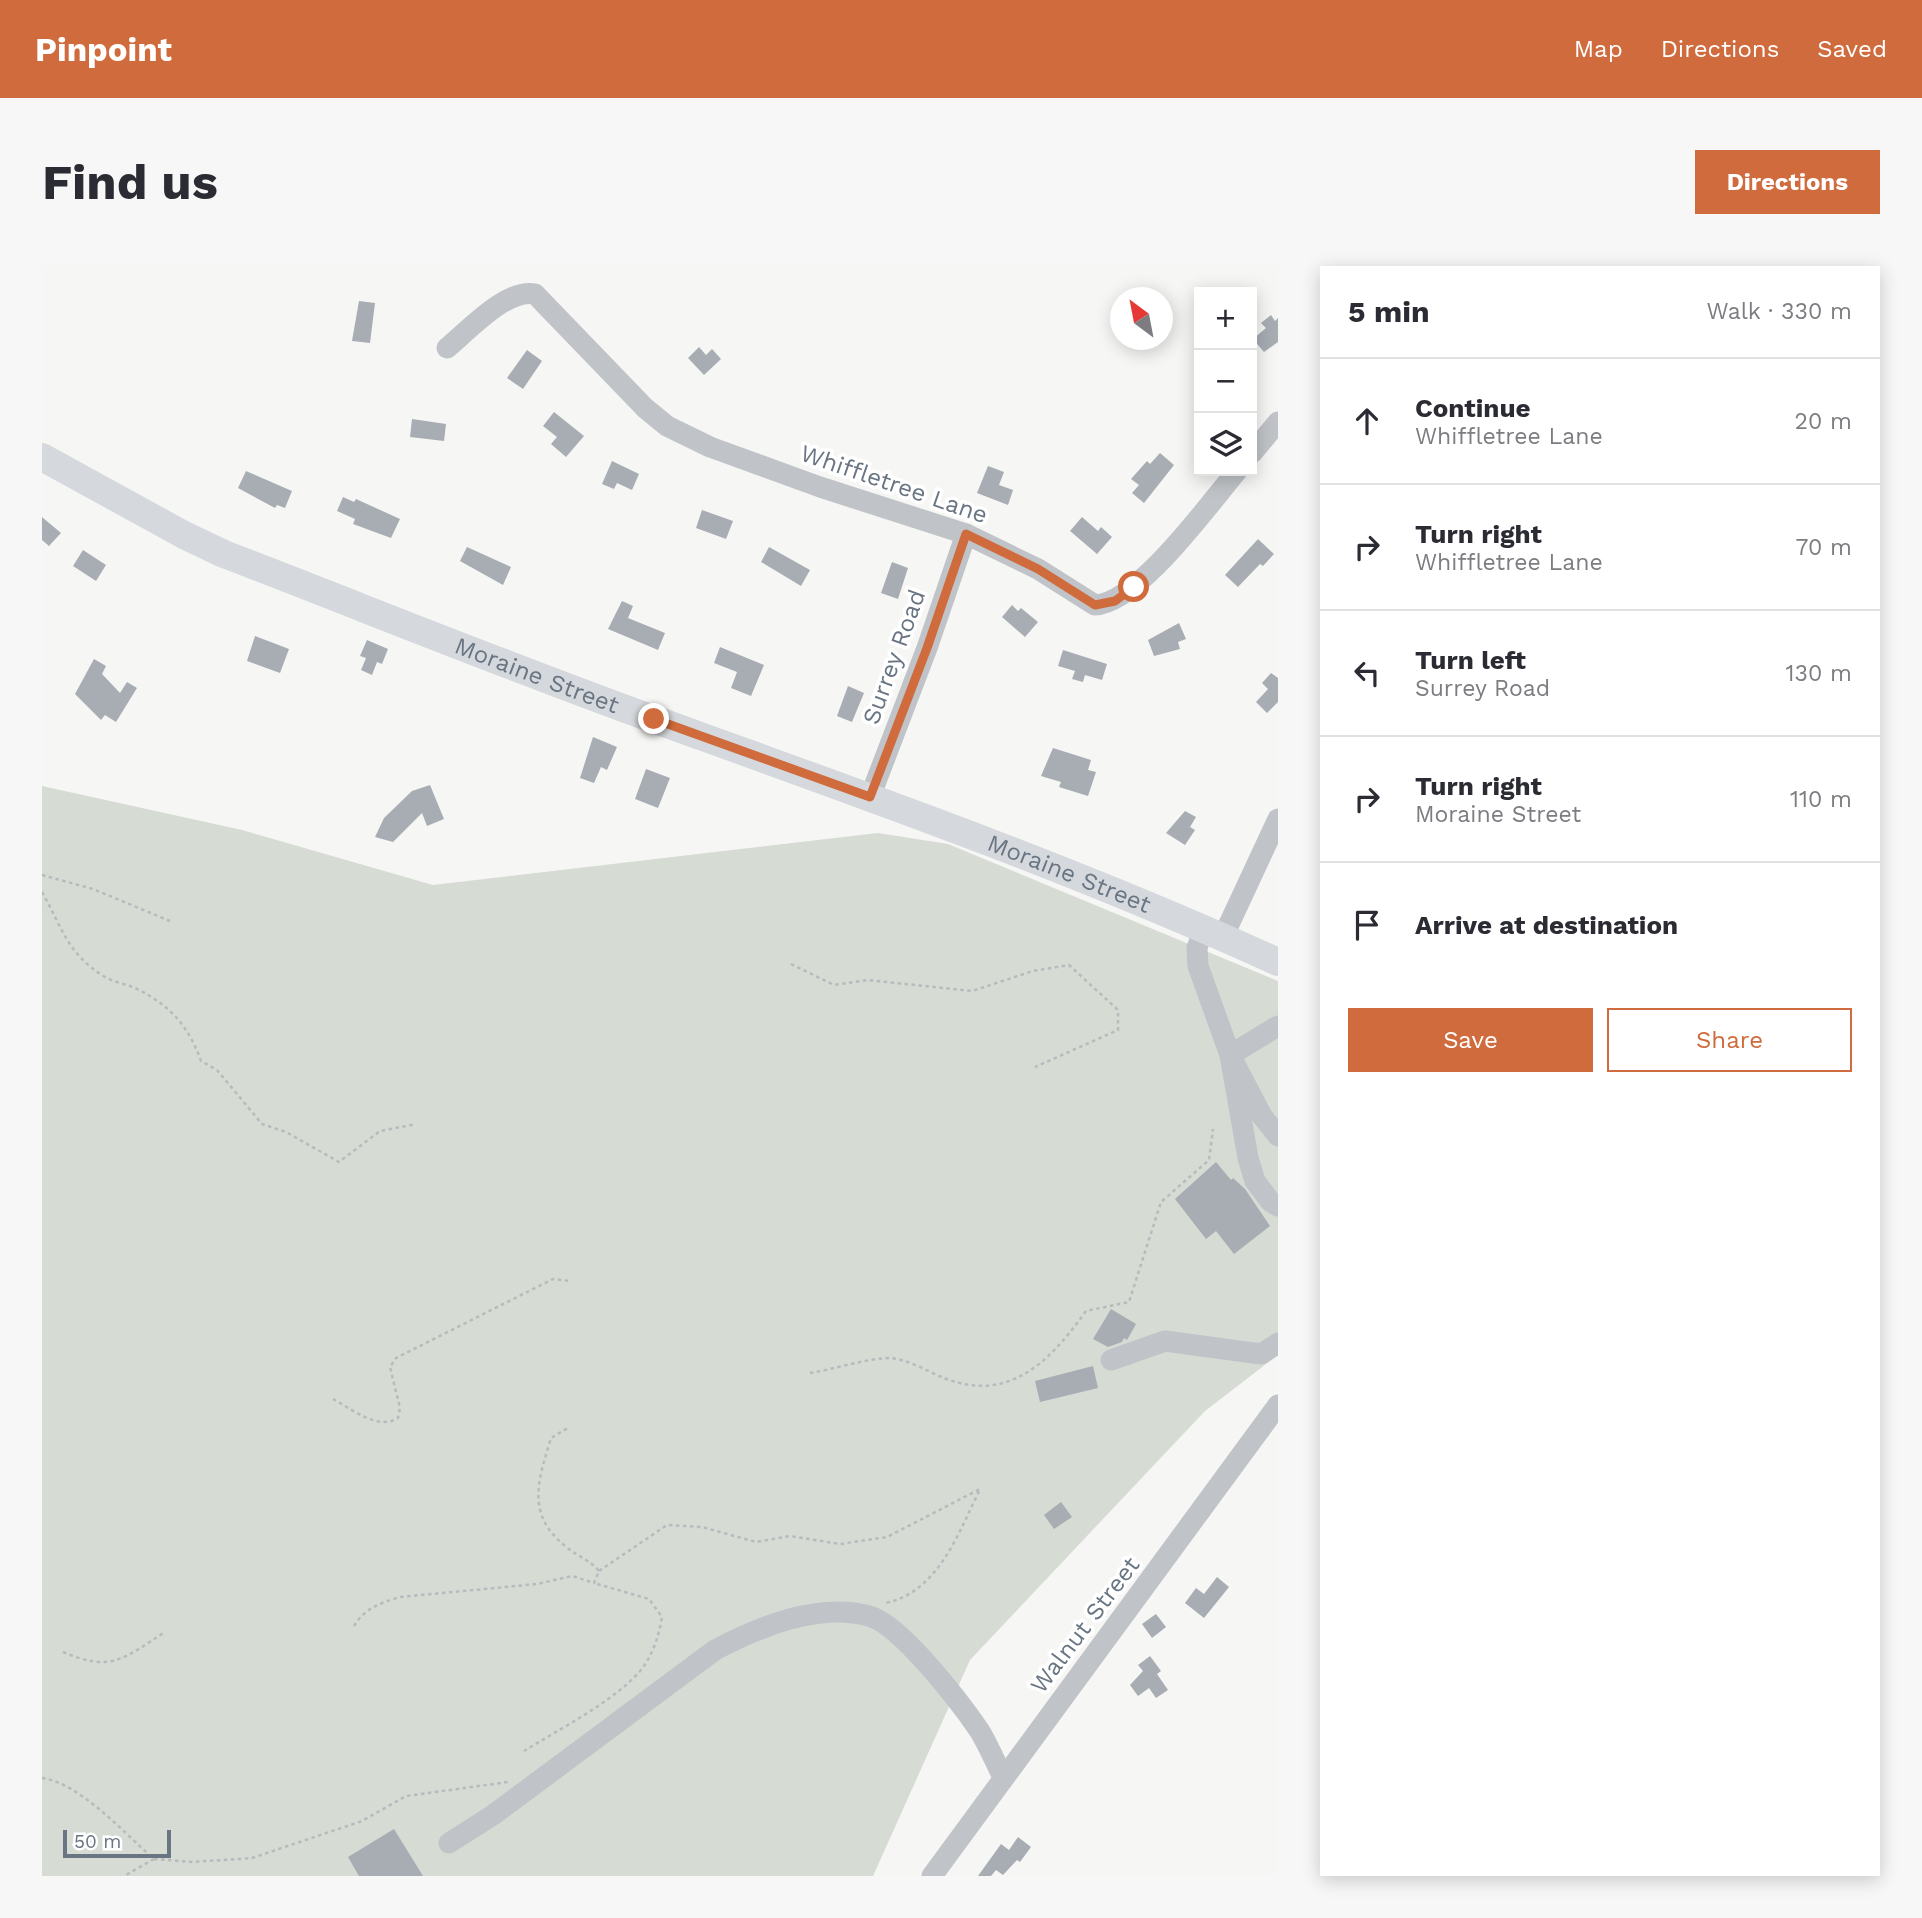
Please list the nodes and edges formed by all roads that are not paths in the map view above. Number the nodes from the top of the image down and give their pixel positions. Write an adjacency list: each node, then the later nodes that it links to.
1 (447, 348): 6 (street, Whiffletree Lane)
2 (1278, 422): 3 (street)
3 (1257, 447)
4 (42, 457): 7 (main road, Moraine Street)
5 (1233, 476): 6 (street, Whiffletree Lane)
6 (966, 534): 7 (street, Surrey Road)
7 (870, 797): 9 (main road, Moraine Street)
8 (1278, 820): 9 (street)
9 (1213, 933): 10 (main road, Moraine Street); 12 (street)
10 (1278, 962)
11 (1278, 1026): 12 (street)
12 (1230, 1055): 13 (street); 14 (street)
13 (1278, 1136)
14 (1278, 1206)
15 (1278, 1343): 16 (street)
16 (1111, 1360)
17 (1278, 1405): 18 (street, Walnut Street)
18 (1003, 1777): 19 (street); 20 (street, Walnut Street)
19 (449, 1843)
20 (943, 1872)

